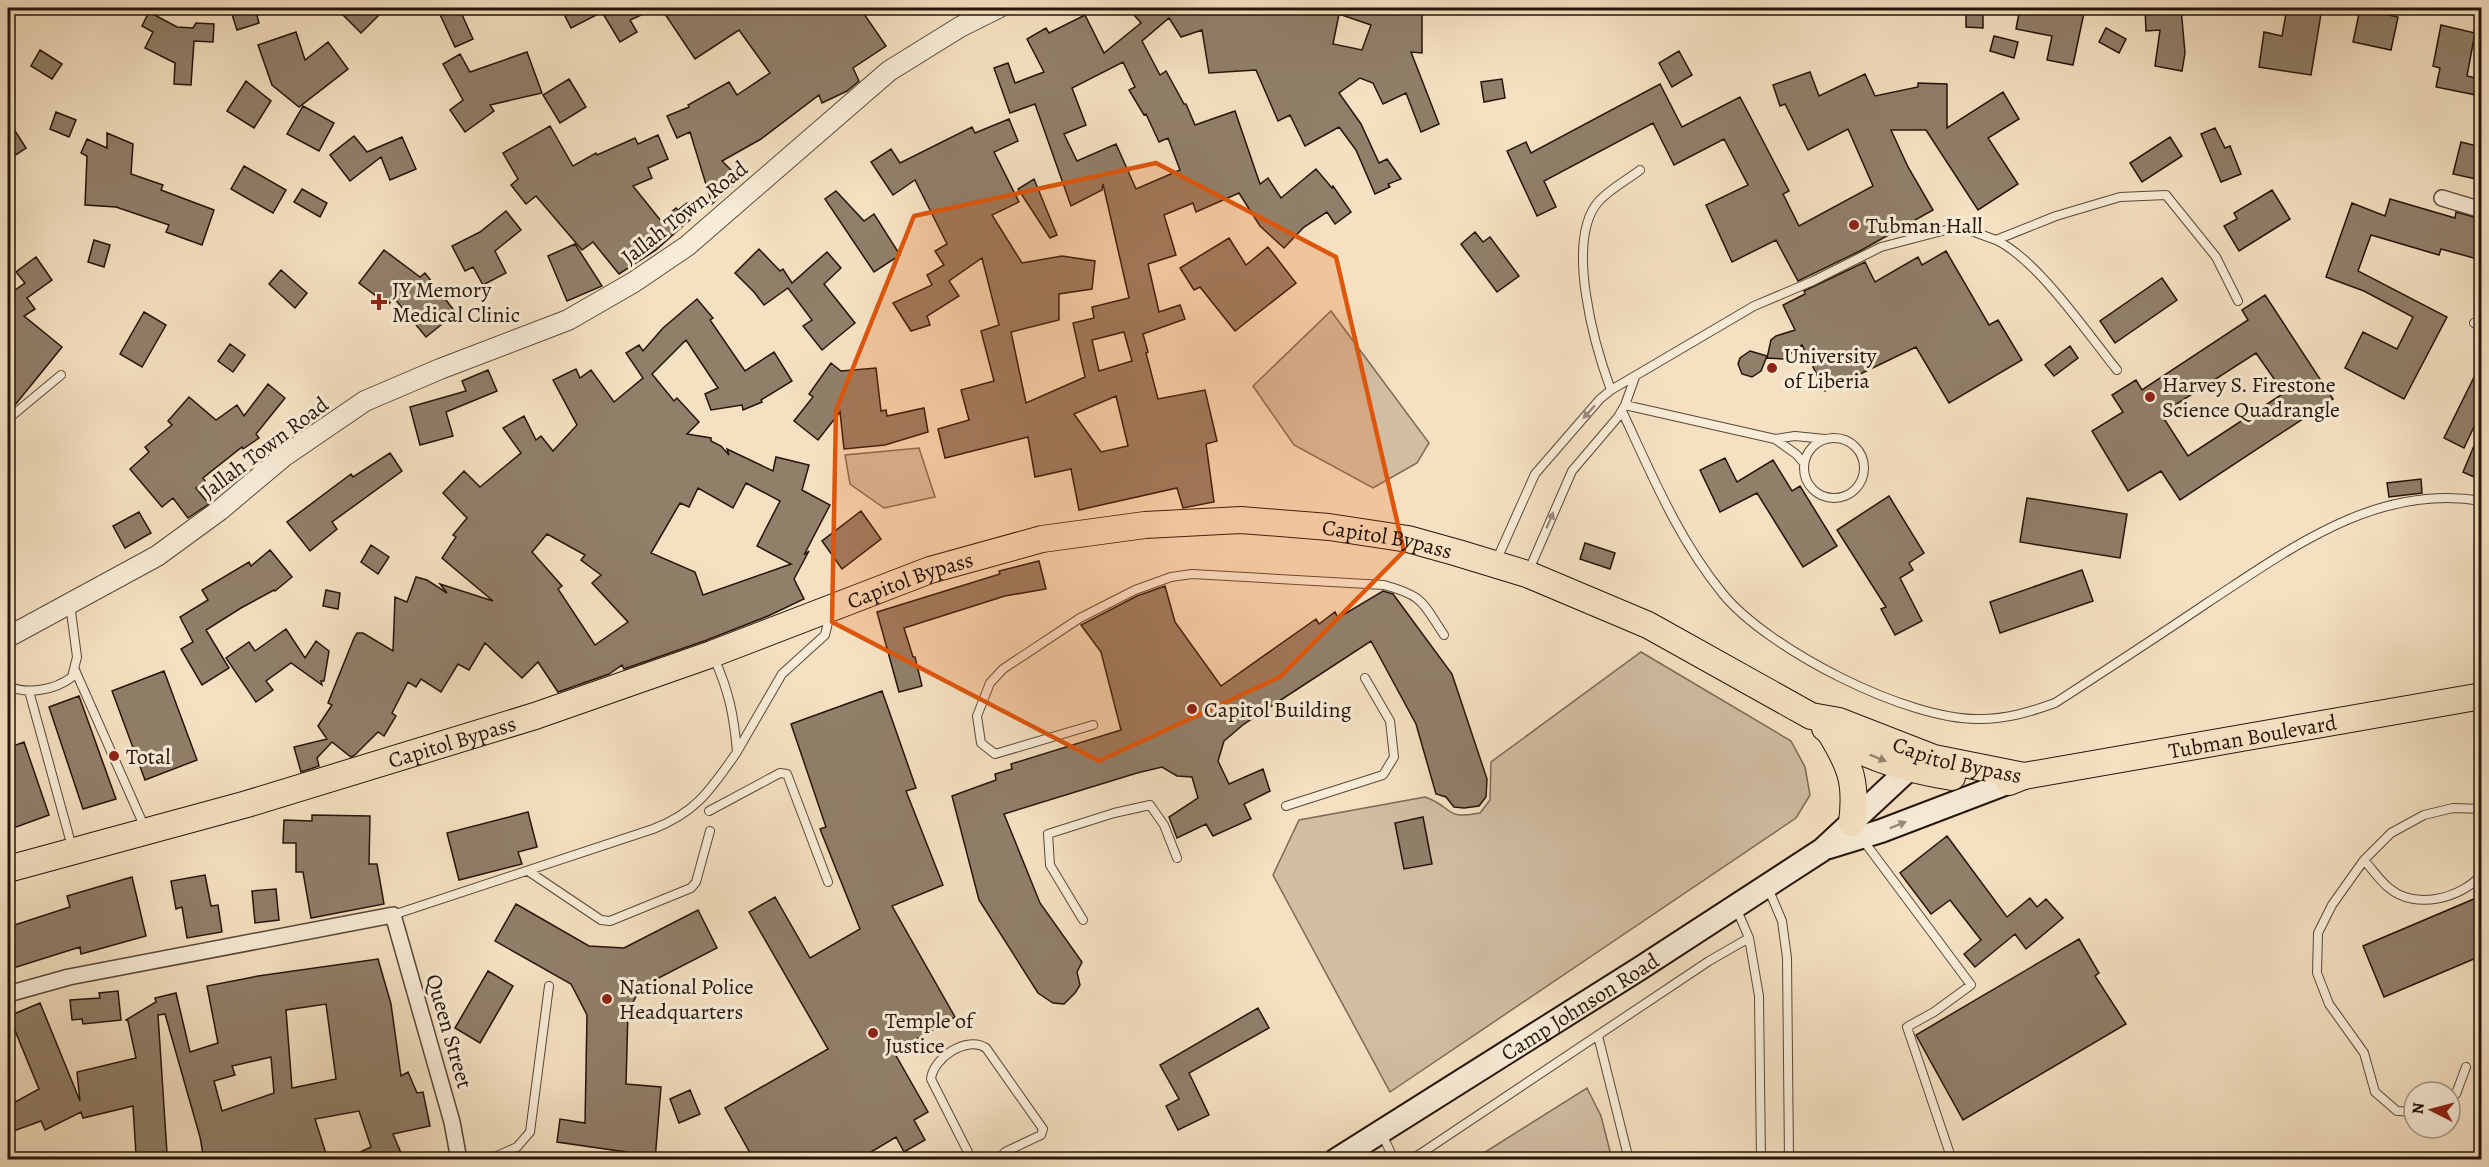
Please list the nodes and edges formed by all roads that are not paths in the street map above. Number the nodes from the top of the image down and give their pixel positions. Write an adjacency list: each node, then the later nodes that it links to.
1 (998, 8): 19 (street, Jallah Town Road)
2 (1640, 170): 10 (lane)
3 (2442, 198): 4 (street)
4 (2481, 210)
5 (1996, 240): 6 (lane); 7 (lane); 9 (lane)
6 (2238, 301)
7 (2117, 370)
8 (60, 375): 12 (lane)
9 (1635, 377): 10 (lane); 11 (lane)
10 (1611, 390): 17 (lane, one-way to 17)
11 (1624, 408): 13 (lane); 16 (lane); 18 (lane, one-way to 11)
12 (8, 419)
13 (1775, 439): 14 (lane); 15 (lane)
14 (1826, 439): 15 (lane); 15 (lane)
15 (1804, 463)
16 (2481, 501)
17 (1495, 564): 18 (highway, Capitol Bypass); 20 (highway, Capitol Bypass)
18 (1527, 574): 29 (highway, Capitol Bypass)
19 (70, 603): 22 (street, Jallah Town Road); 24 (lane)
20 (831, 608): 23 (highway, Capitol Bypass); 32 (lane)
21 (1444, 635): 30 (lane)
22 (8, 637)
23 (712, 654): 32 (lane); 41 (highway, Capitol Bypass)
24 (75, 670): 27 (lane); 41 (lane)
25 (1365, 678): 36 (lane)
26 (8, 686): 27 (lane)
27 (29, 692): 42 (lane)
28 (2481, 696): 35 (highway, Tubman Boulevard)
29 (1811, 716): 31 (highway, Capitol Bypass); 33 (highway, Capitol Bypass)
30 (1093, 725)
31 (1831, 734): 34 (highway, Capitol Bypass, one-way to 34); 39 (highway)
32 (737, 752): 46 (lane)
33 (1934, 758): 34 (main road, Camp Johnson Road); 35 (highway, Capitol Bypass)
34 (1909, 769): 35 (highway, Capitol Bypass); 39 (main road, Camp Johnson Road)
35 (2015, 779): 39 (main road, Camp Johnson Road, one-way to 35)
36 (1286, 806)
37 (2481, 809): 44 (lane)
38 (709, 811): 48 (lane)
39 (1856, 830): 49 (main road, Camp Johnson Road); 71 (lane)
40 (710, 831): 46 (lane)
41 (147, 832): 42 (highway, Capitol Bypass)
42 (73, 851): 45 (highway, Capitol Bypass)
43 (1177, 858): 52 (lane)
44 (2364, 860): 47 (lane); 59 (lane)
45 (8, 869)
46 (528, 871): 51 (lane)
47 (2481, 874)
48 (828, 882)
49 (1768, 886): 50 (main road, Camp Johnson Road); 70 (lane)
50 (1735, 906): 53 (lane); 60 (main road, Camp Johnson Road)
51 (393, 915): 55 (street); 61 (street, Queen Street)
52 (1083, 921)
53 (1749, 938): 56 (lane); 69 (lane)
54 (549, 986): 62 (lane)
55 (8, 994)
56 (1598, 1036): 67 (lane); 68 (lane)
57 (2466, 1067): 58 (lane)
58 (2461, 1080)
59 (2402, 1111)
60 (1381, 1131): 65 (main road, Camp Johnson Road); 66 (lane)
61 (459, 1160)
62 (488, 1160)
63 (972, 1160): 64 (lane)
64 (999, 1160)
65 (1336, 1160)
66 (1394, 1160)
67 (1411, 1160)
68 (1629, 1160)
69 (1761, 1160)
70 (1789, 1160)
71 (1952, 1160)

